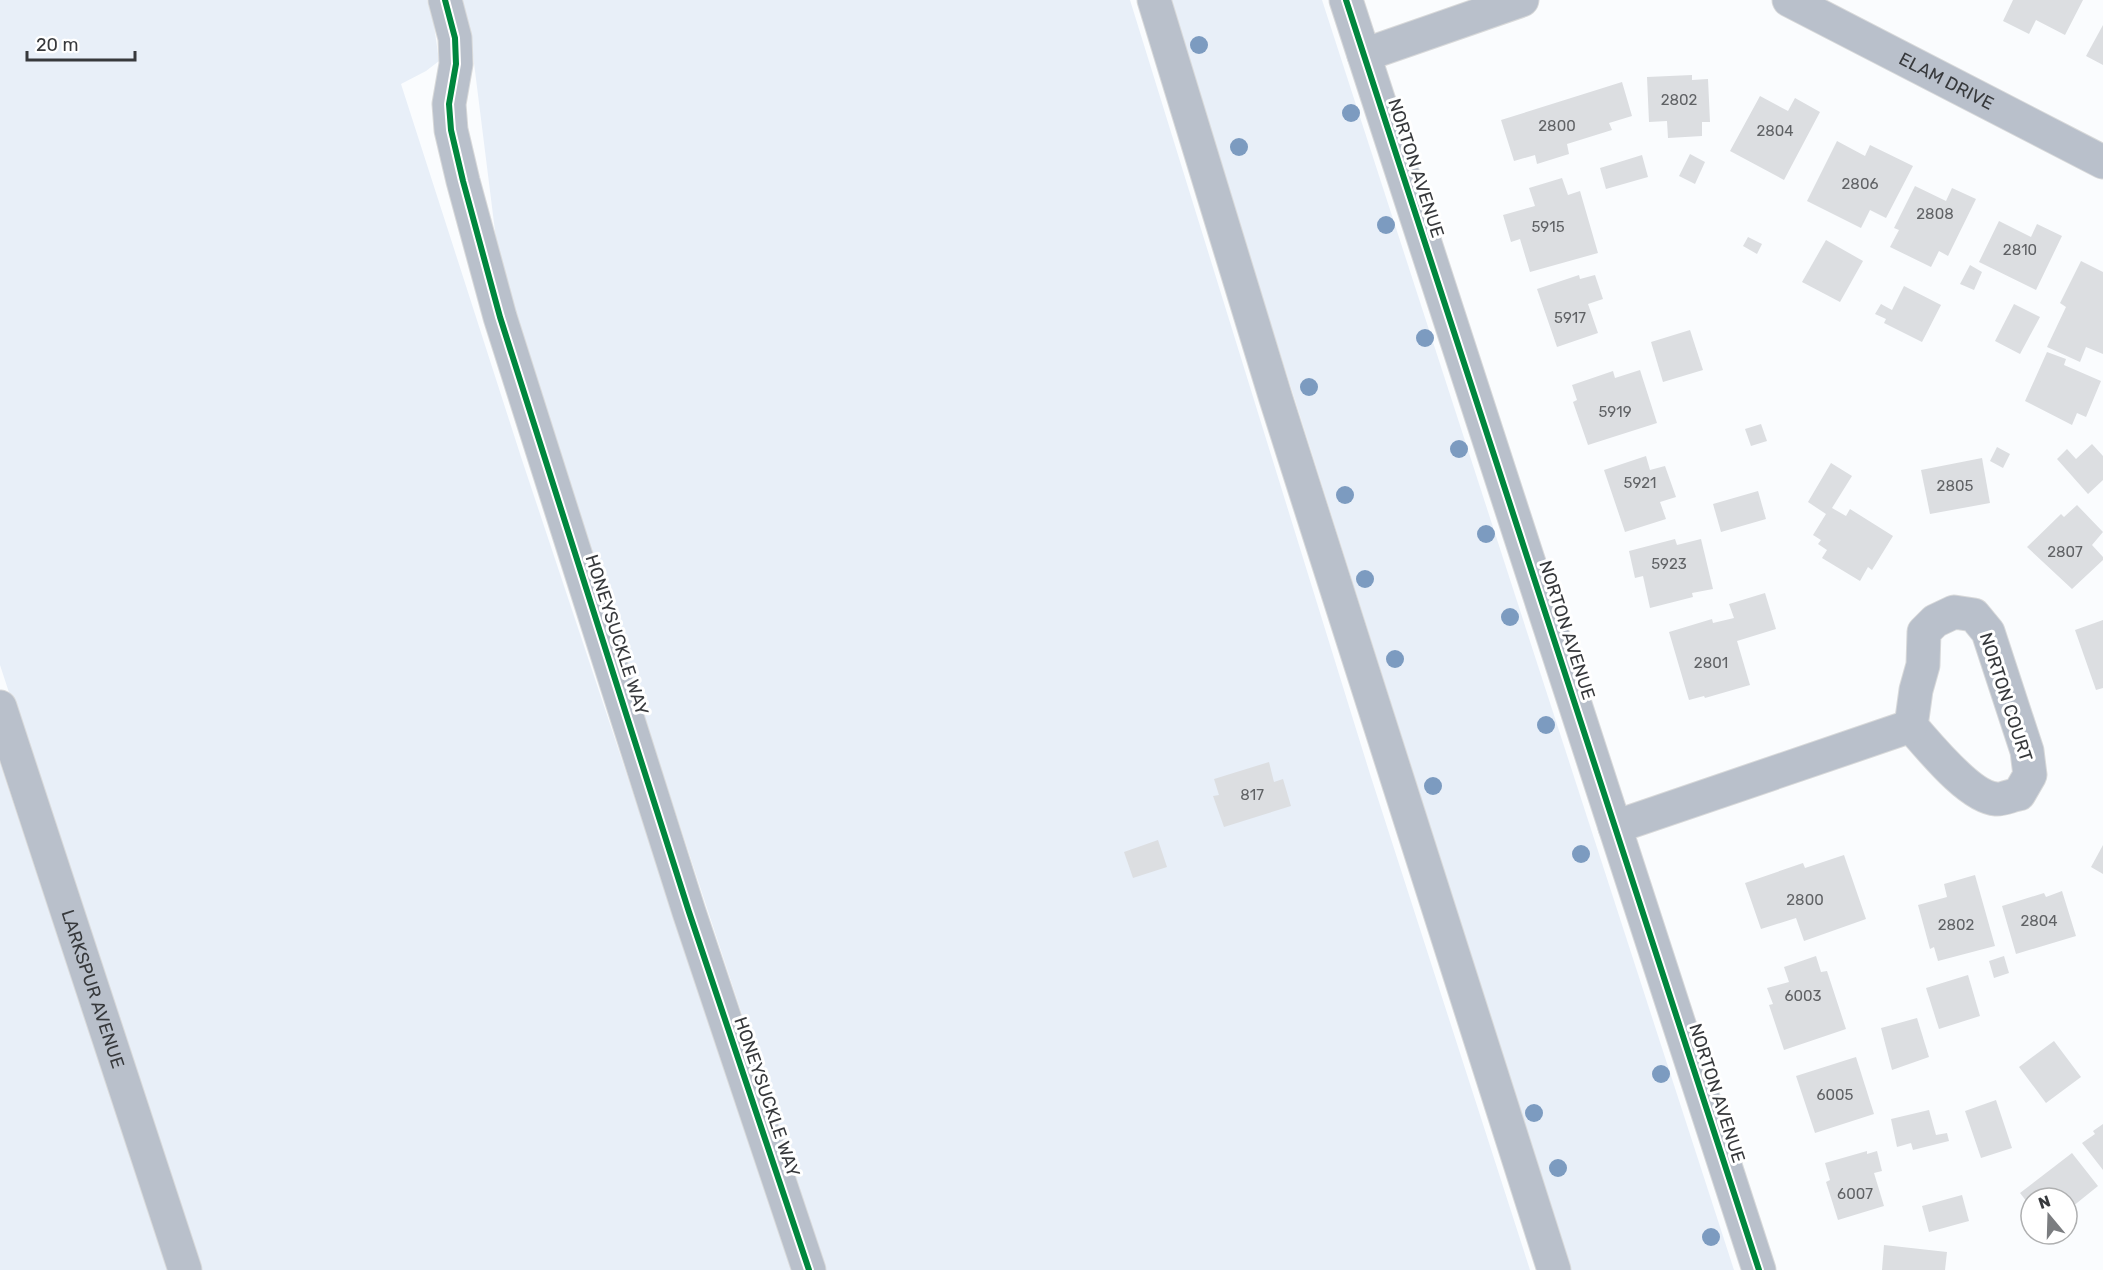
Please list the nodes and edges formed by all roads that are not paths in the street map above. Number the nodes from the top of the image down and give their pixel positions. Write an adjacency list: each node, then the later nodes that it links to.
1 (445, 0): 12 (street, HONEYSUCKLE WAY)
2 (1154, 0): 13 (street)
3 (1346, 0): 6 (street, NORTON AVENUE)
4 (1522, 0): 6 (street)
5 (1789, 0): 7 (street, ELAM DRIVE)
6 (1364, 55): 10 (street, NORTON AVENUE)
7 (2103, 162)
8 (0, 707): 11 (street, LARKSPUR AVENUE)
9 (1911, 726): 9 (street, NORTON COURT); 10 (street)
10 (1615, 826): 14 (street, NORTON AVENUE)
11 (185, 1270)
12 (809, 1270)
13 (1554, 1270)
14 (1759, 1270)

